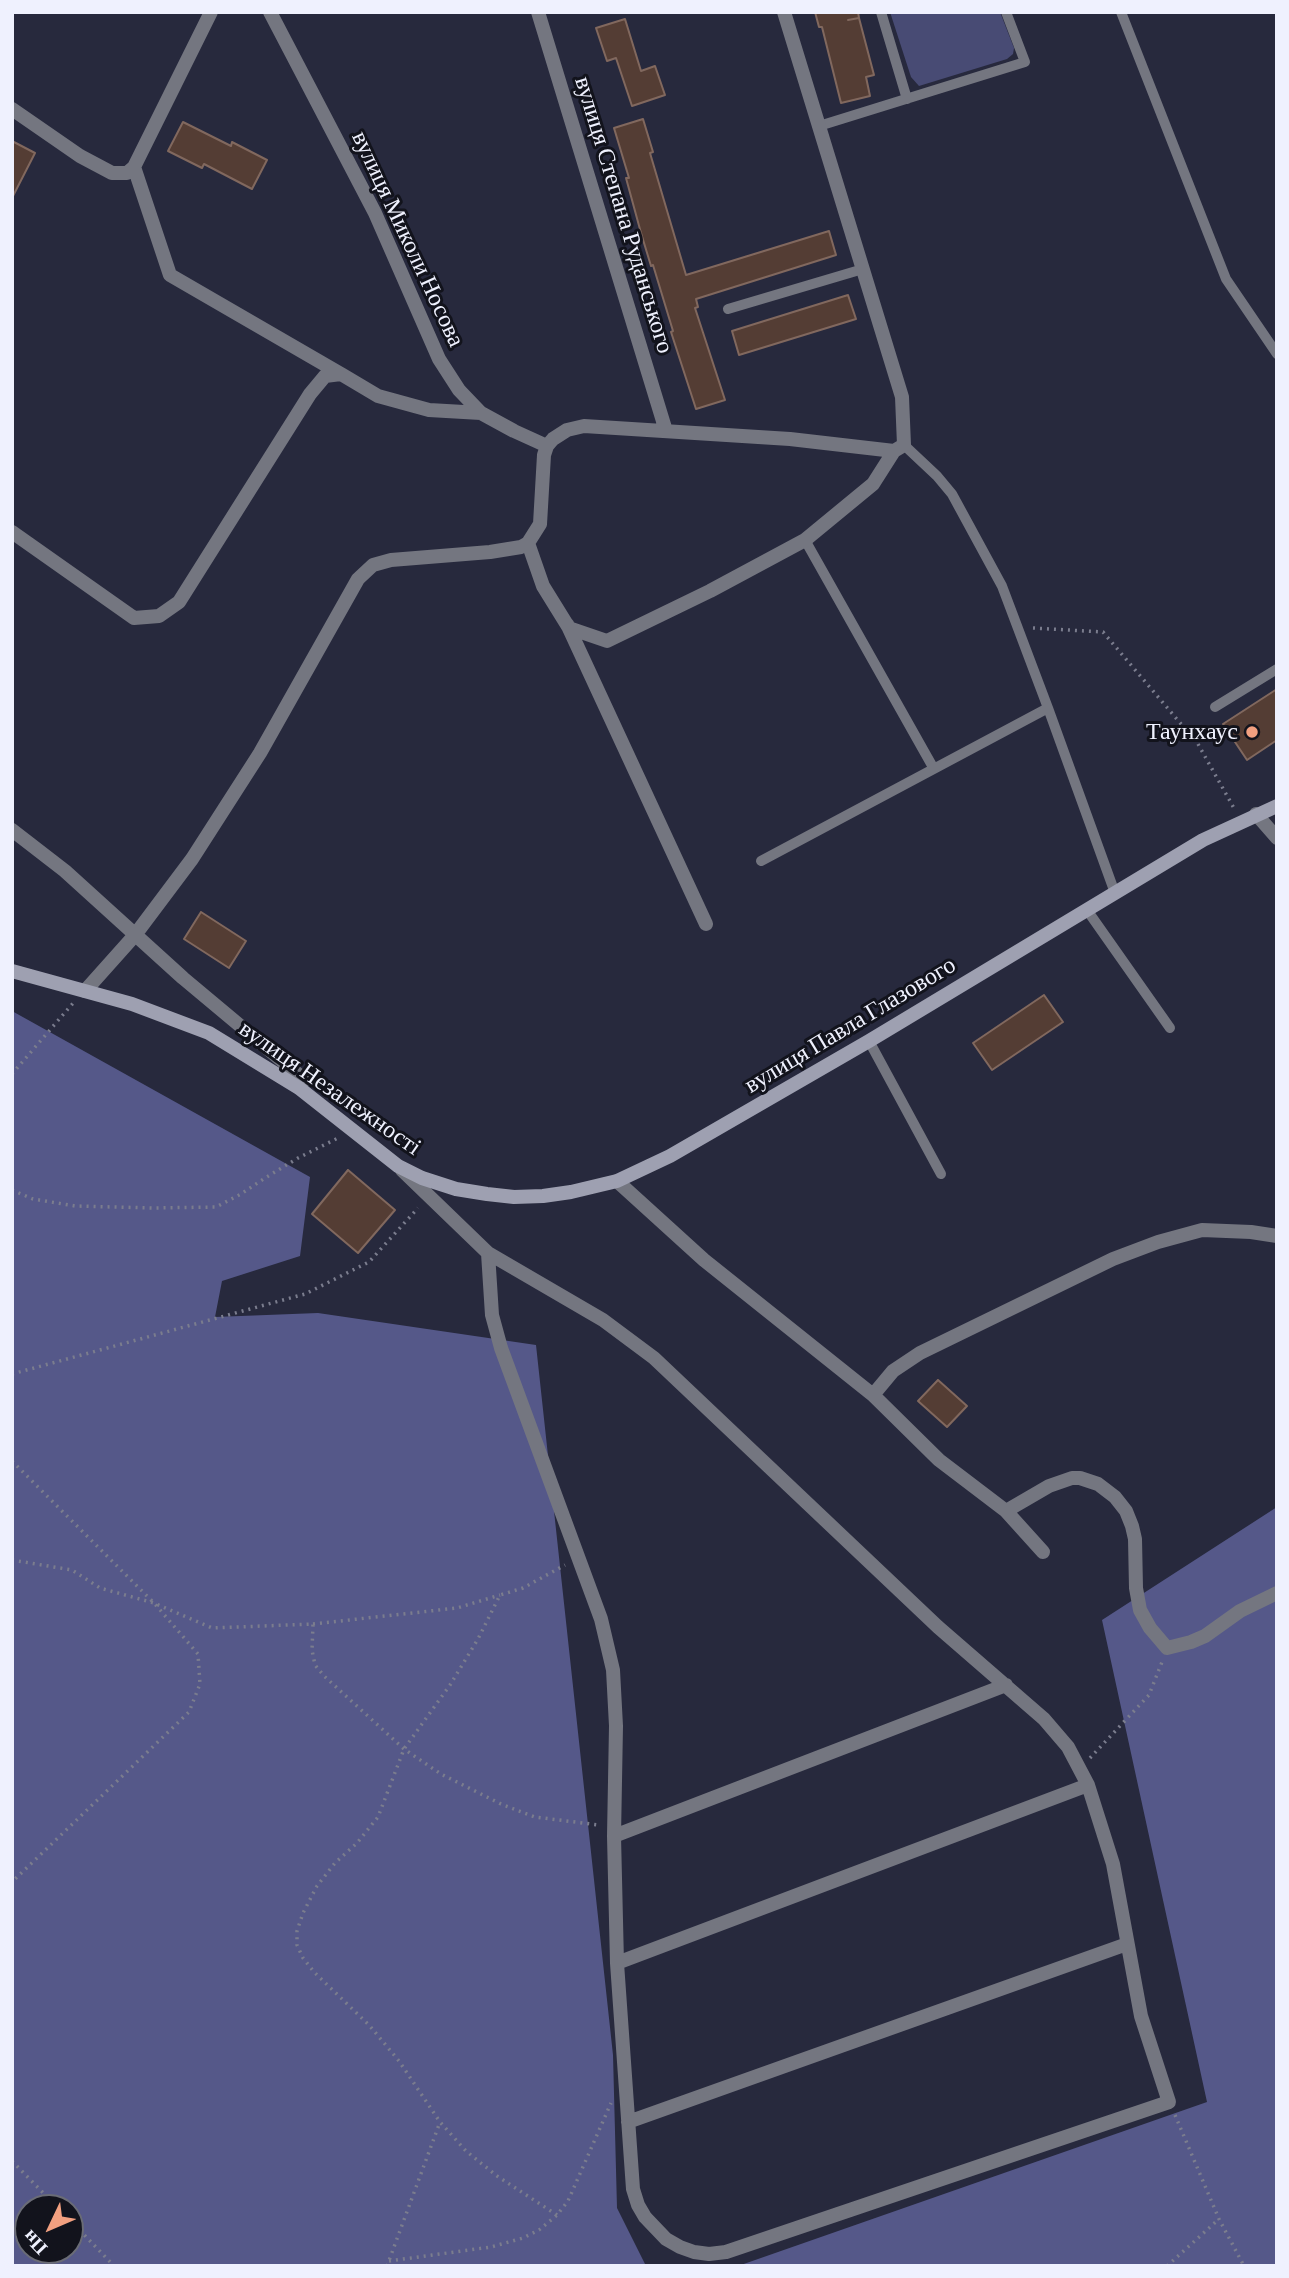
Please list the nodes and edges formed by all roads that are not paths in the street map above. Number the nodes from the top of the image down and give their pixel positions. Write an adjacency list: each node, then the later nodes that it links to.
1 (211, 12): 11 (street)
2 (270, 12): 16 (street, вулиця Миколи Носова)
3 (538, 12): 17 (street, вулиця Степана Руданського)
4 (784, 12): 10 (street)
5 (881, 12): 8 (lane)
6 (1006, 12): 8 (lane)
7 (1121, 12): 14 (lane)
8 (907, 99): 10 (lane)
9 (12, 109): 11 (street)
10 (819, 127): 12 (street)
11 (134, 167): 15 (street)
12 (863, 269): 13 (lane); 19 (street)
13 (728, 309)
14 (1277, 354)
15 (341, 374): 16 (street); 20 (street)
16 (481, 413): 18 (street, вулиця Миколи Носова)
17 (666, 431): 18 (street); 19 (street)
18 (547, 446): 22 (street)
19 (899, 448): 21 (street); 26 (lane)
20 (12, 532)
21 (805, 540): 23 (street); 27 (lane)
22 (528, 543): 23 (street); 36 (street)
23 (567, 624): 35 (street)
24 (1277, 669): 25 (lane)
25 (1215, 707)
26 (1048, 708): 27 (lane); 33 (lane)
27 (934, 769): 32 (lane)
28 (1277, 806): 29 (main road, вулиця Павла Глазового)
29 (1256, 814): 31 (street); 33 (main road, вулиця Павла Глазового)
30 (12, 830): 36 (street)
31 (1277, 838)
32 (761, 861)
33 (1115, 893): 34 (main road, вулиця Павла Глазового)
34 (1087, 910): 39 (lane); 40 (main road, вулиця Павла Глазового)
35 (706, 924)
36 (135, 935): 38 (street); 41 (street)
37 (12, 971): 38 (main road, вулиця Незалежності)
38 (85, 990): 42 (main road, вулиця Незалежності)
39 (1170, 1028)
40 (869, 1041): 43 (lane); 45 (main road, вулиця Павла Глазового)
41 (305, 1080)
42 (398, 1166): 44 (main road, вулиця Незалежності); 47 (street)
43 (941, 1174)
44 (422, 1178): 45 (main road, вулиця Павла Глазового)
45 (617, 1181): 48 (street)
46 (1277, 1236): 48 (street)
47 (488, 1253): 52 (street); 54 (street)
48 (873, 1395): 49 (street)
49 (1006, 1511): 50 (street); 51 (street)
50 (1043, 1552)
51 (1277, 1593)
52 (1006, 1685): 53 (street); 54 (street)
53 (1088, 1785): 55 (street); 56 (street)
54 (614, 1831): 56 (street)
55 (1127, 1944): 57 (street); 57 (street)
56 (617, 1963): 57 (street)
57 (628, 2122)

